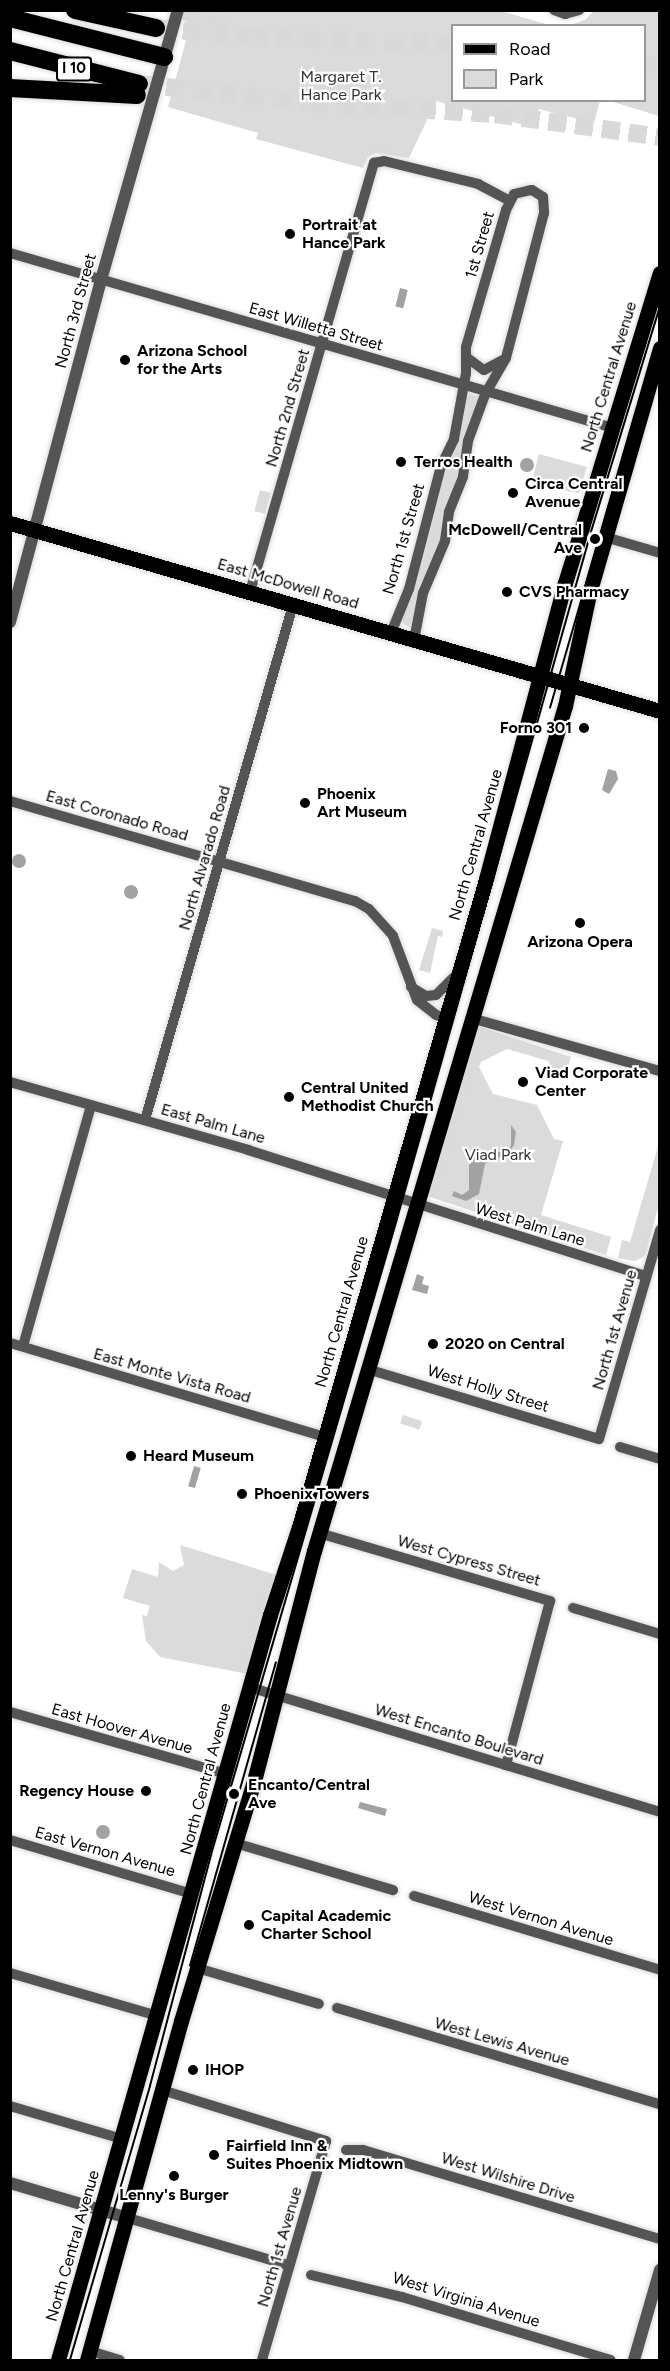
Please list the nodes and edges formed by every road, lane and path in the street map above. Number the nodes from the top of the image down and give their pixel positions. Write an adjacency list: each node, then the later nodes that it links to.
1 (75, 10): 7 (highway)
2 (178, 10): 9 (street, North 3rd Street)
3 (554, 10): 4 (street)
4 (576, 12)
5 (10, 18): 9 (highway)
6 (10, 25): 9 (highway)
7 (156, 28)
8 (10, 51): 10 (highway, I 10)
9 (163, 63): 14 (street, North 3rd Street)
10 (10, 88)
11 (510, 201): 15 (street, North 2nd Street); 17 (street, 1st Street); 18 (street, 1st Street)
12 (10, 253): 14 (street, East Willetta Street)
13 (660, 273): 21 (main road, North Central Avenue)
14 (101, 280): 15 (street, East Willetta Street); 23 (street, North 3rd Street)
15 (322, 344): 19 (street, East Willetta Street); 26 (street, North 2nd Street)
16 (660, 348): 24 (main road, North Central Avenue)
17 (466, 357): 18 (street); 19 (street, 1st Street)
18 (506, 358): 20 (street, 1st Street)
19 (463, 385): 20 (street, East Willetta Street); 29 (street, North 1st Street)
20 (486, 392): 21 (street, East Willetta Street); 30 (street, North 1st Street)
21 (613, 428): 31 (main road, North Central Avenue)
22 (10, 523): 23 (main road, East McDowell Road)
23 (34, 530): 26 (main road, East McDowell Road); 28 (street, North 3rd Street)
24 (605, 537): 25 (street); 31 (main road, North Central Avenue)
25 (660, 553)
26 (250, 592): 27 (main road, East McDowell Road)
27 (293, 604): 29 (main road, East McDowell Road); 34 (street, North Alvarado Road)
28 (10, 622)
29 (391, 633): 30 (main road, East McDowell Road)
30 (414, 640): 31 (main road, East McDowell Road)
31 (555, 680): 32 (main road, East McDowell Road); 35 (main road, North Central Avenue); 38 (main road, North Central Avenue)
32 (660, 711)
33 (10, 801): 34 (street, East Coronado Road)
34 (219, 862): 36 (street, East Coronado Road); 43 (street, North Alvarado Road)
35 (462, 964): 36 (street); 37 (main road, North Central Avenue)
36 (411, 986): 37 (street, East Coronado Road)
37 (446, 1018): 42 (main road); 44 (main road, North Central Avenue)
38 (471, 1018): 39 (street); 42 (main road, North Central Avenue)
39 (660, 1071)
40 (10, 1082): 41 (street, East Palm Lane)
41 (91, 1105): 43 (street, East Palm Lane); 47 (street)
42 (443, 1118): 44 (main road, North Central Avenue)
43 (145, 1120): 44 (street, East Palm Lane)
44 (405, 1201): 46 (street, West Palm Lane); 48 (main road, North Central Avenue); 49 (main road, North Central Avenue)
45 (660, 1230): 46 (street, North 1st Avenue)
46 (646, 1276): 50 (street, North 1st Avenue)
47 (14, 1346): 49 (street, East Monte Vista Road)
48 (367, 1369): 50 (street, West Holly Street); 53 (main road, North Central Avenue)
49 (325, 1437): 56 (main road, North Central Avenue)
50 (599, 1438)
51 (620, 1447): 52 (street)
52 (660, 1459)
53 (320, 1533): 57 (main road, North Central Avenue); 59 (street, West Cypress Street)
54 (573, 1608): 55 (street)
55 (660, 1634)
56 (249, 1687): 57 (street, West Encanto Boulevard); 60 (main road, North Central Avenue)
57 (276, 1695): 59 (street, West Encanto Boulevard); 63 (main road, North Central Avenue)
58 (10, 1712): 60 (street, East Hoover Avenue)
59 (506, 1765): 61 (street, West Encanto Boulevard)
60 (226, 1774): 65 (main road, North Central Avenue)
61 (660, 1812)
62 (10, 1840): 65 (street, East Vernon Avenue)
63 (235, 1843): 64 (street); 67 (main road, North Central Avenue)
64 (393, 1890)
65 (192, 1894): 72 (main road, North Central Avenue)
66 (414, 1896): 68 (street, West Vernon Avenue)
67 (197, 1968): 70 (street); 73 (main road, North Central Avenue)
68 (660, 1970)
69 (10, 1973): 72 (street)
70 (319, 2004)
71 (337, 2008): 74 (street, West Lewis Avenue)
72 (158, 2016): 76 (main road, North Central Avenue)
73 (162, 2090): 79 (main road, North Central Avenue); 81 (street, North 1st Avenue)
74 (660, 2104)
75 (10, 2106): 76 (street)
76 (122, 2139): 79 (main road, North Central Avenue)
77 (346, 2150): 80 (street, West Wilshire Drive)
78 (10, 2183): 79 (street)
79 (115, 2214): 81 (street); 84 (main road, North Central Avenue); 85 (main road, North Central Avenue)
80 (660, 2239)
81 (288, 2265): 87 (street, North 1st Avenue)
82 (660, 2270): 89 (street)
83 (311, 2275): 88 (street, West Virginia Avenue)
84 (88, 2356): 86 (street)
85 (58, 2361)
86 (120, 2361)
87 (262, 2361)
88 (611, 2361)
89 (634, 2361)

